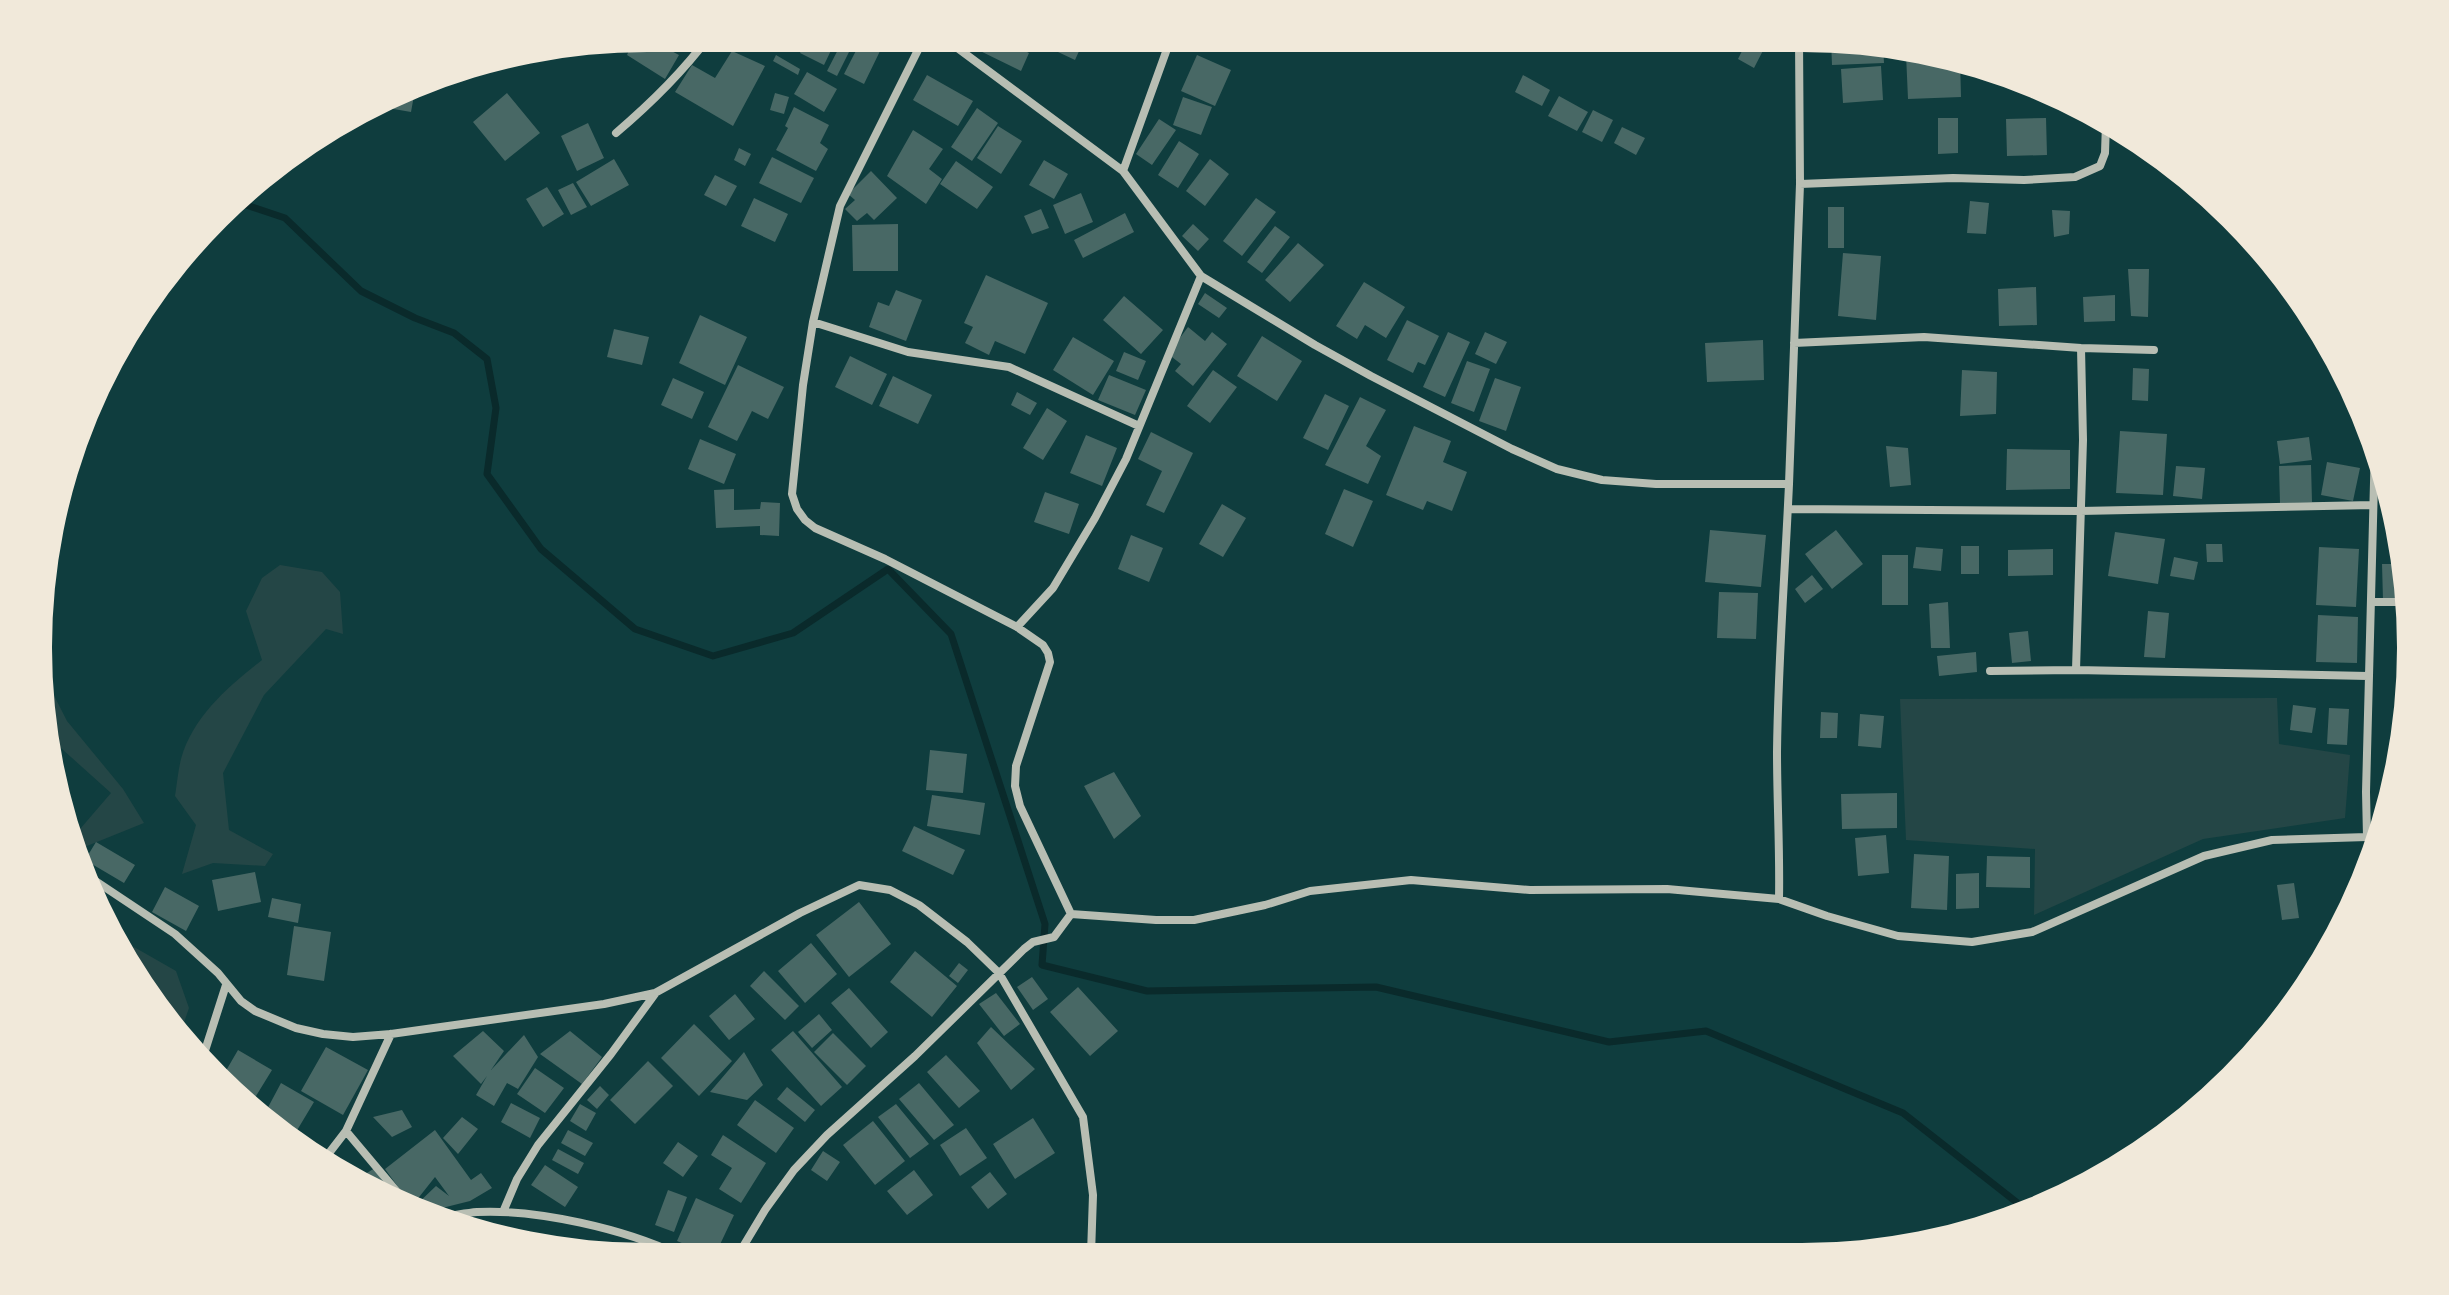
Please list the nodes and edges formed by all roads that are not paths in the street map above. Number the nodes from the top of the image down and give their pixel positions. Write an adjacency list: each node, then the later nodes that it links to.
1 (698, 52): 6 (street)
2 (917, 52): 11 (street)
3 (963, 52): 8 (street)
4 (1166, 52): 8 (street)
5 (1799, 52): 9 (street)
6 (616, 133)
7 (2106, 136): 9 (street)
8 (1123, 171): 10 (street)
9 (1800, 184): 12 (street)
10 (1201, 276): 15 (street); 17 (street)
11 (813, 322): 15 (street); 23 (street)
12 (1794, 343): 13 (street); 17 (street)
13 (2081, 348): 14 (street); 20 (street)
14 (2154, 350)
15 (1139, 426): 23 (street)
16 (2374, 483): 18 (street)
17 (1789, 484): 19 (street)
18 (2373, 505): 20 (street); 21 (street)
19 (1788, 509): 20 (street); 30 (street)
20 (2080, 511): 24 (street)
21 (2371, 602): 22 (street); 26 (street)
22 (2395, 602)
23 (1017, 627): 31 (street)
24 (2076, 670): 25 (street); 26 (street)
25 (1990, 671)
26 (2368, 676): 27 (street)
27 (2367, 833)
28 (2366, 837): 30 (street)
29 (101, 885): 33 (street)
30 (1779, 899): 31 (street)
31 (1071, 914): 32 (street)
32 (999, 973): 34 (street); 43 (street); 44 (street)
33 (226, 985): 35 (street); 36 (street)
34 (655, 993): 35 (street); 40 (street)
35 (391, 1034): 37 (street)
36 (206, 1047)
37 (346, 1131): 38 (street); 39 (street)
38 (330, 1151)
39 (392, 1185)
40 (503, 1212): 41 (street); 42 (street)
41 (464, 1214)
42 (648, 1243)
43 (745, 1243)
44 (1091, 1243)

